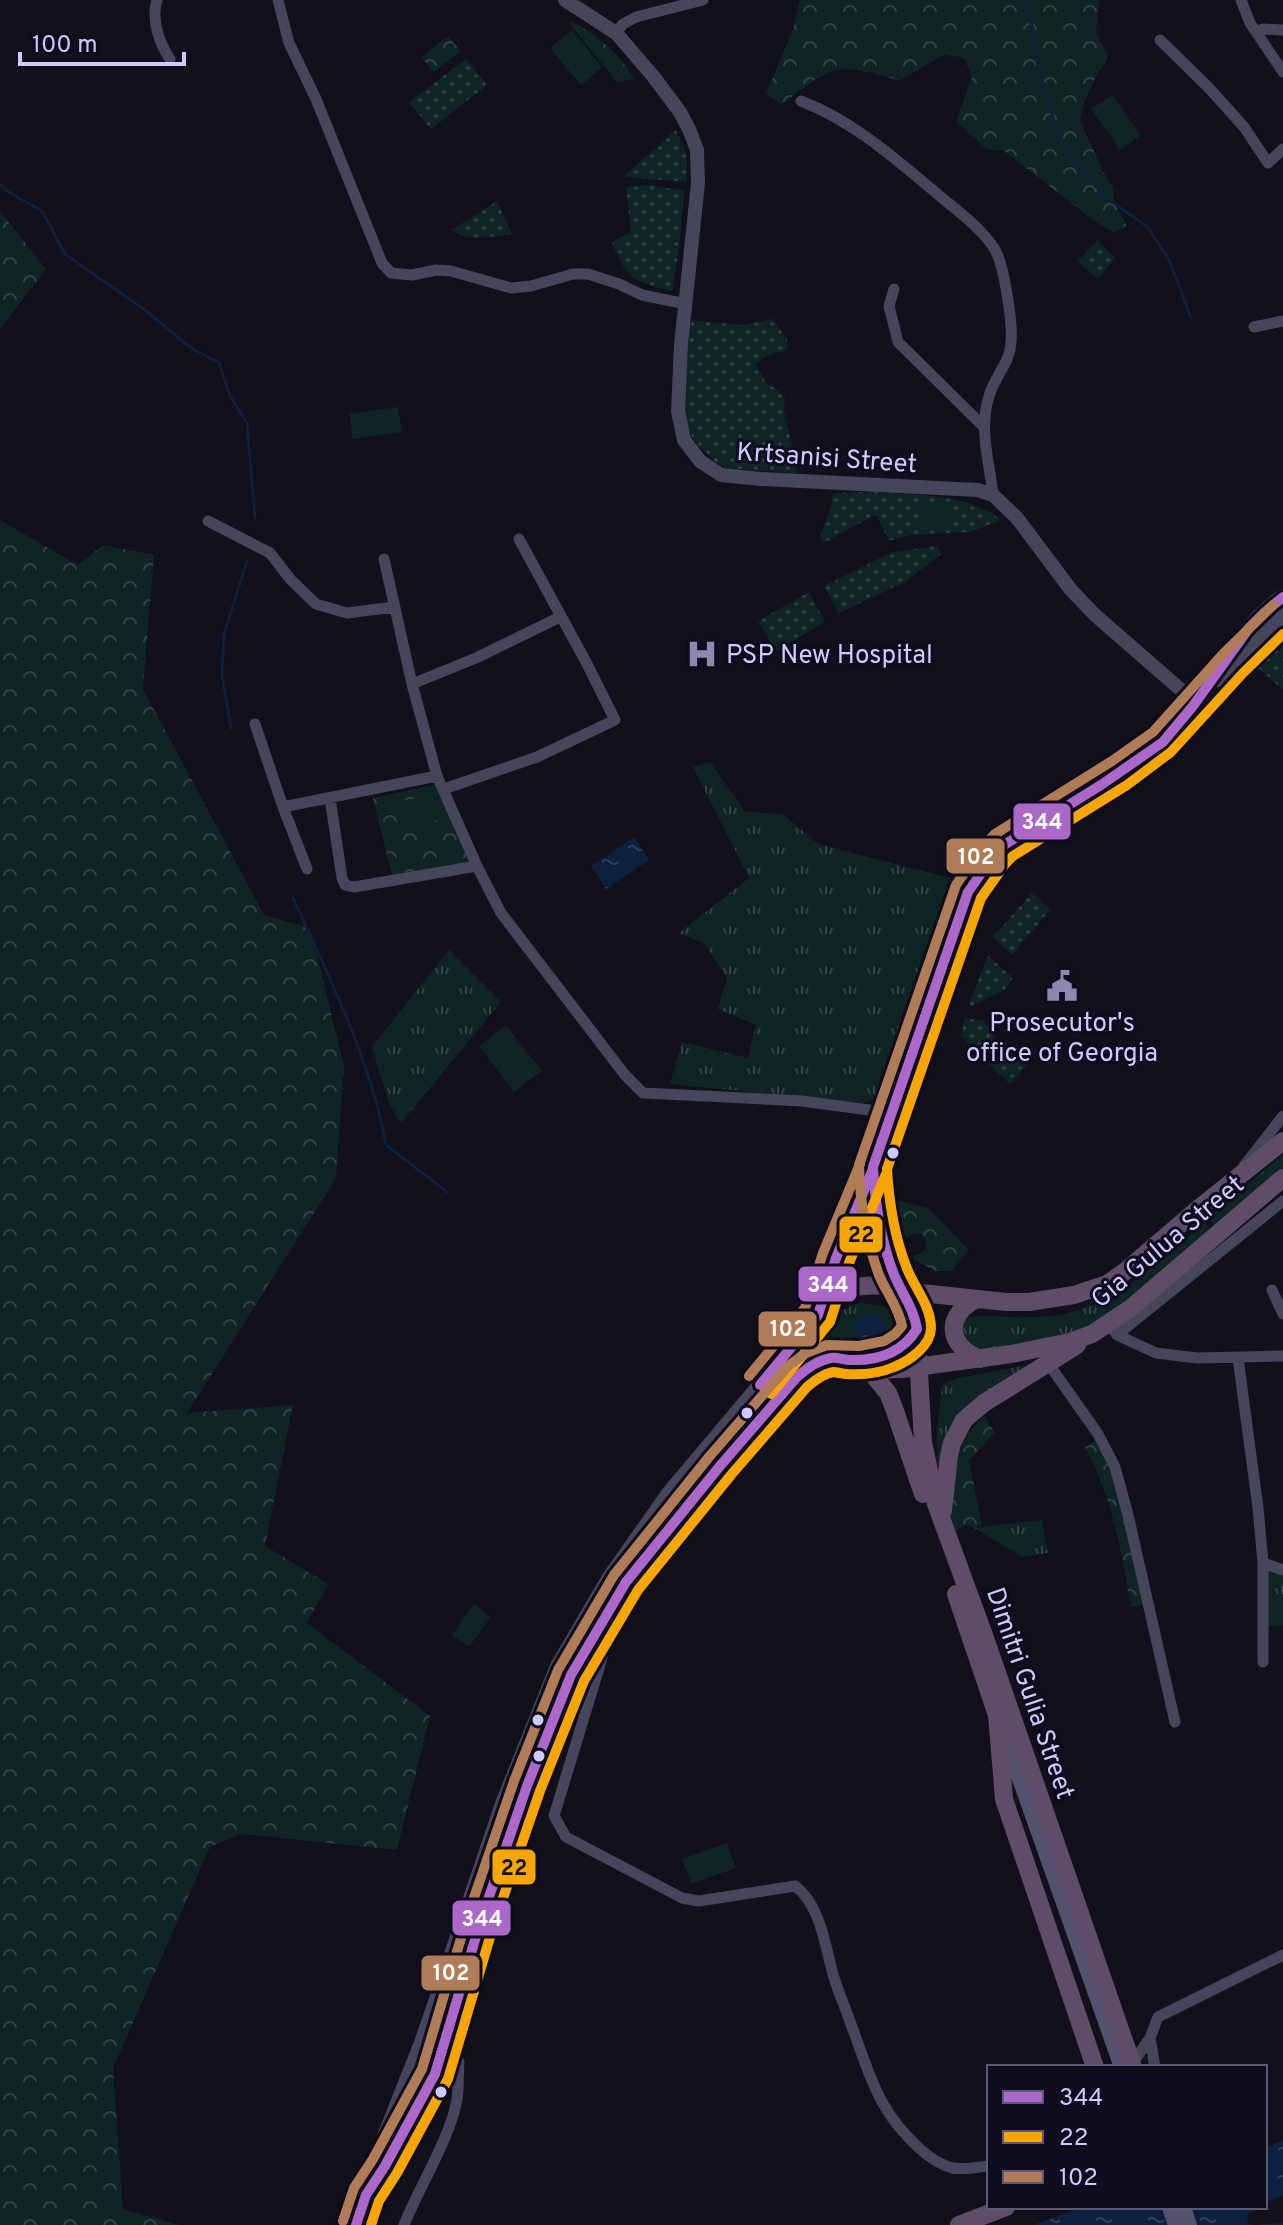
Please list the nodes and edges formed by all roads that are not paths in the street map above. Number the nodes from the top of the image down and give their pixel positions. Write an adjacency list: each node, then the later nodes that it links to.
1 (157, 0): 10 (street)
2 (278, 0): 15 (street)
3 (565, 0): 8 (street, Krtsanisi Street)
4 (703, 0): 8 (street)
5 (1241, 0): 7 (street)
6 (1283, 30): 7 (street)
7 (1257, 32): 11 (street)
8 (616, 33): 15 (street, Krtsanisi Street)
9 (1160, 40): 13 (street)
10 (170, 59)
11 (1283, 72)
12 (801, 101): 18 (street)
13 (1282, 152)
14 (894, 289): 18 (street)
15 (686, 304): 19 (street, Krtsanisi Street)
16 (1283, 321): 17 (street)
17 (1254, 327)
18 (983, 426): 19 (street)
19 (993, 495): 28 (street)
20 (208, 521): 24 (street)
21 (519, 539): 26 (street)
22 (384, 559): 24 (street)
23 (1283, 597): 28 (main road)
24 (394, 607): 27 (street)
25 (1283, 615): 28 (street)
26 (560, 617): 27 (street); 31 (street)
27 (412, 684): 30 (street)
28 (1196, 703): 36 (main road)
29 (255, 724): 33 (street)
30 (437, 776): 31 (street); 32 (street)
31 (444, 789): 34 (street)
32 (330, 798): 33 (street); 34 (street)
33 (283, 807): 35 (street)
34 (477, 866): 36 (street)
35 (307, 869)
36 (891, 1113): 39 (main road)
37 (1283, 1116): 41 (street, Gia Gulua Street)
38 (1283, 1141): 41 (highway, Gia Gulua Street)
39 (873, 1167): 43 (street); 46 (main road)
40 (1283, 1178): 49 (highway, Gia Gulua Street)
41 (1234, 1179): 45 (highway, Gia Gulua Street)
42 (1283, 1201): 49 (street, Gia Gulua Street)
43 (901, 1289): 45 (highway, Gia Gulua Street); 46 (highway); 48 (highway)
44 (1272, 1290): 47 (street)
45 (977, 1299): 54 (highway)
46 (820, 1310): 53 (highway); 66 (street)
47 (1283, 1314)
48 (917, 1329): 53 (highway); 56 (highway, Dimitri Gulia Street)
49 (1113, 1329): 50 (highway, Gia Gulua Street); 52 (street)
50 (1092, 1334): 54 (highway, Gia Gulua Street); 55 (highway)
51 (1283, 1356): 52 (street)
52 (1238, 1358): 59 (street)
53 (840, 1359): 57 (highway, Gia Gulua Street); 61 (street)
54 (980, 1359): 56 (highway, Gia Gulua Street)
55 (1048, 1363): 58 (highway); 64 (street)
56 (919, 1367): 57 (highway, Gia Gulua Street); 58 (highway, Dimitri Gulia Street)
57 (869, 1370): 63 (highway, Dimitri Gulia Street)
58 (943, 1525): 72 (highway, Dimitri Gulia Street)
59 (1263, 1563): 60 (street); 62 (street)
60 (1283, 1570)
61 (626, 1582): 67 (street); 76 (street)
62 (1263, 1662)
63 (997, 1715): 71 (highway, Dimitri Gulia Street); 73 (main road, Dimitri Gulia Street)
64 (1175, 1722)
65 (1283, 1955): 68 (street)
66 (427, 2023): 67 (street); 69 (street)
67 (448, 2028): 70 (street)
68 (1150, 2038): 74 (street); 75 (street)
69 (422, 2040): 70 (street); 77 (street)
70 (441, 2052): 77 (street); 80 (street)
71 (1094, 2065)
72 (1130, 2065)
73 (1130, 2065)
74 (1131, 2065)
75 (1155, 2065)
76 (987, 2166)
77 (366, 2195): 79 (street)
78 (1001, 2209): 81 (highway)
79 (356, 2225)
80 (404, 2225)
81 (959, 2225)

